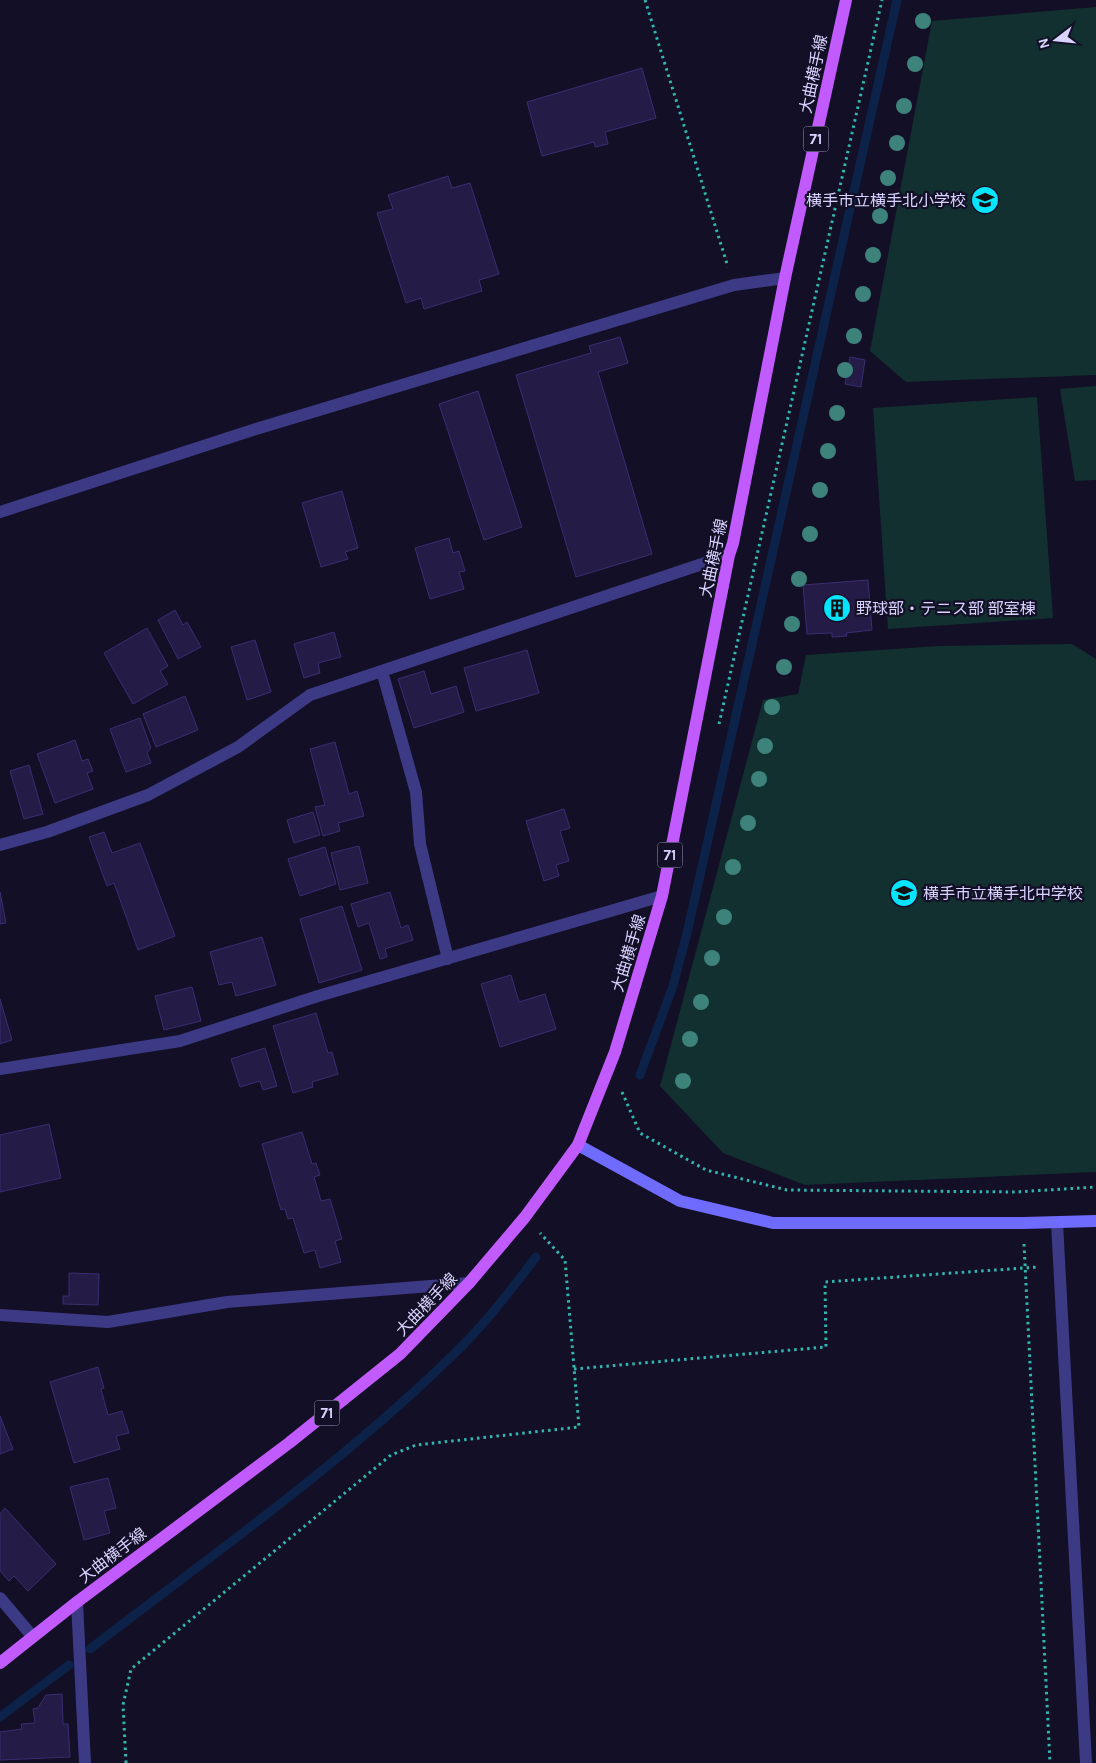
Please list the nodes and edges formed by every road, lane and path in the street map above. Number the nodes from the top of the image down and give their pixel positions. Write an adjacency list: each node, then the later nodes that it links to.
1 (646, 0): 5 (path)
2 (846, 0): 4 (main road, 大曲横手線 / 71)
3 (882, 0): 9 (path)
4 (785, 278): 5 (street); 7 (main road, 大曲横手線 / 71)
5 (734, 285): 6 (street)
6 (0, 512)
7 (728, 555): 8 (street); 11 (main road, 大曲横手線 / 71)
8 (382, 671): 10 (street); 12 (street)
9 (718, 730)
10 (0, 845)
11 (662, 896): 12 (street); 15 (main road, 大曲横手線 / 71)
12 (448, 959): 13 (street)
13 (0, 1069)
14 (624, 1085): 16 (path)
15 (578, 1145): 17 (main road, 大曲横手線 / 71); 19 (street)
16 (1096, 1187)
17 (525, 1217): 23 (main road, 大曲横手線 / 71); 25 (path)
18 (1096, 1222): 20 (street)
19 (1023, 1223): 20 (street); 22 (path)
20 (1057, 1223): 21 (street)
21 (1059, 1265): 22 (path); 33 (street)
22 (1026, 1268): 25 (path); 32 (path)
23 (470, 1283): 24 (street); 27 (main road, 大曲横手線 / 71)
24 (0, 1315)
25 (574, 1369): 31 (path)
26 (0, 1598): 28 (street)
27 (77, 1602): 28 (main road, 大曲横手線 / 71); 30 (street)
28 (33, 1637): 29 (main road, 大曲横手線 / 71)
29 (0, 1663)
30 (85, 1763)
31 (126, 1763)
32 (1050, 1763)
33 (1086, 1763)

